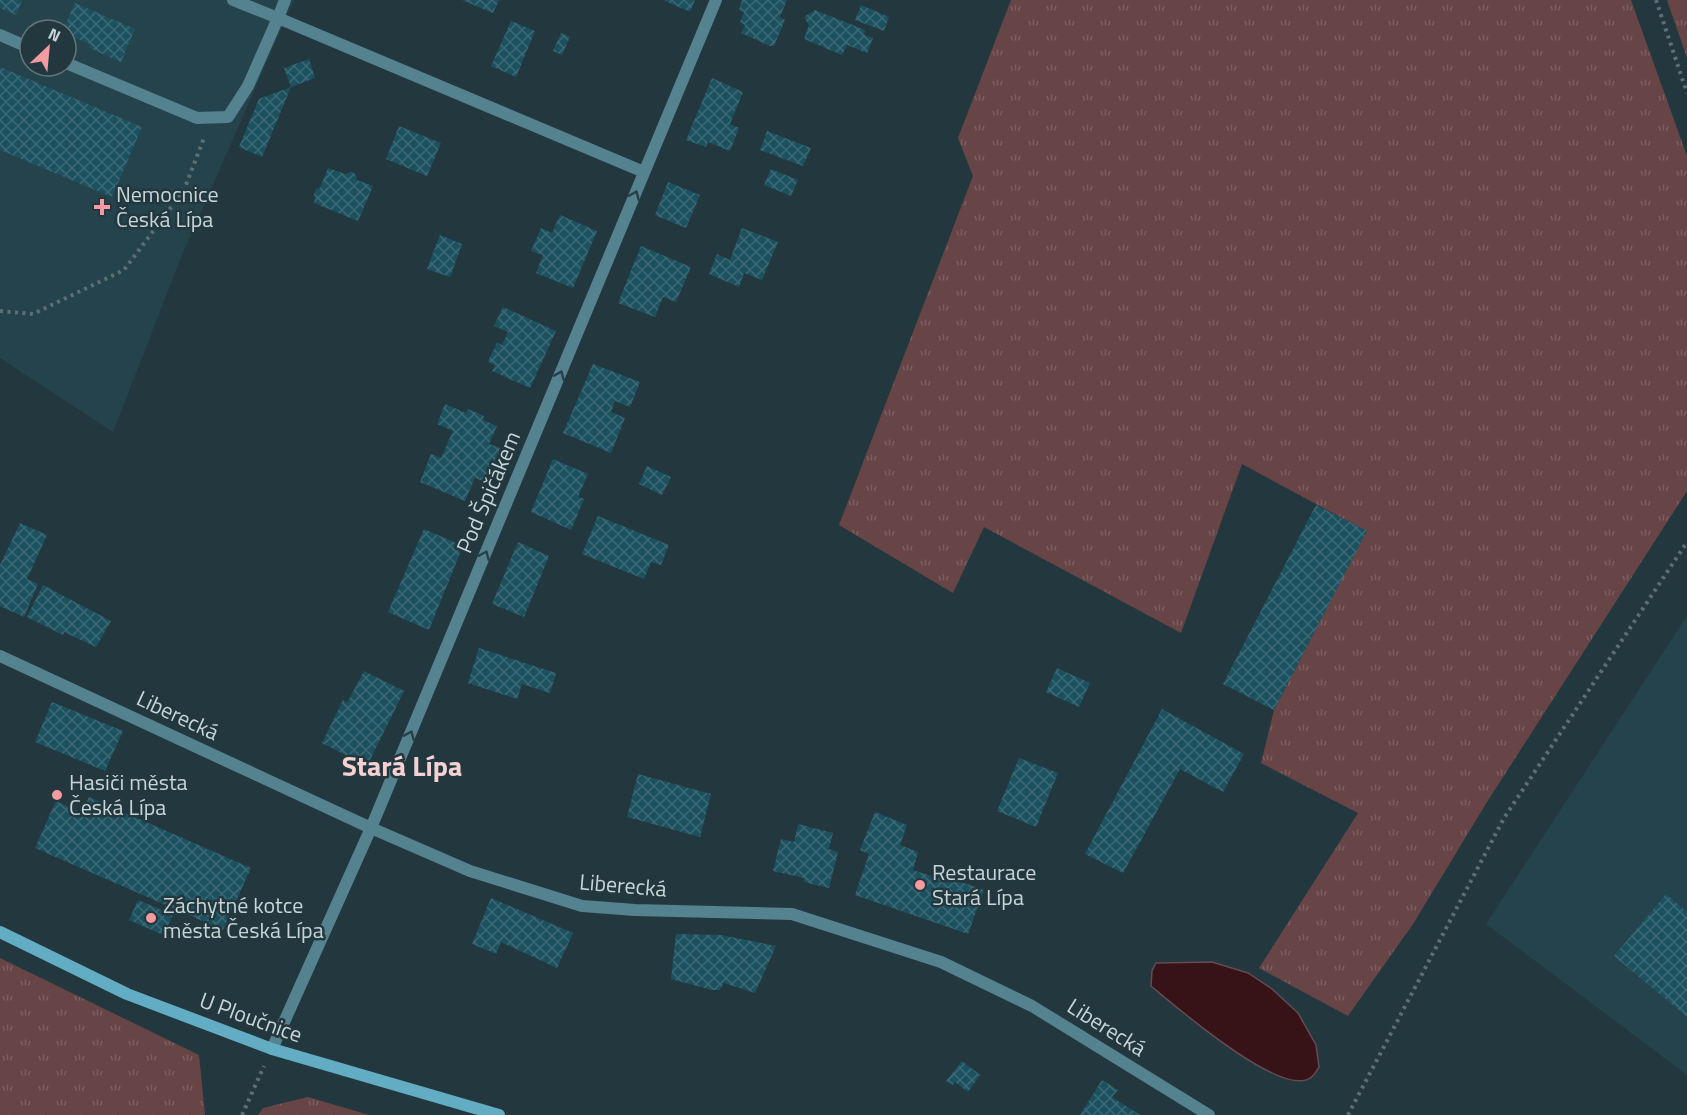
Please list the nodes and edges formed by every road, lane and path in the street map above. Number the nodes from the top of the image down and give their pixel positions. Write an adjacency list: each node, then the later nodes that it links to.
1 (233, 0): 5 (street)
2 (285, 0): 5 (street)
3 (716, 0): 11 (street, Pod Špičákem)
4 (1656, 0): 9 (path)
5 (278, 18): 10 (street); 11 (street)
6 (0, 35): 7 (street)
7 (18, 43)
8 (78, 68): 10 (street)
9 (1687, 93)
10 (212, 118): 12 (path)
11 (644, 172): 15 (street, Pod Špičákem, one-way to 11)
12 (0, 311)
13 (1687, 542): 21 (path)
14 (0, 656): 15 (street, Liberecká)
15 (371, 828): 17 (street, Pod Špičákem); 20 (street, Liberecká)
16 (0, 932): 17 (main road, U Ploučnice)
17 (272, 1049): 18 (path); 19 (main road, U Ploučnice)
18 (242, 1115)
19 (499, 1115)
20 (1209, 1115)
21 (1348, 1115)

